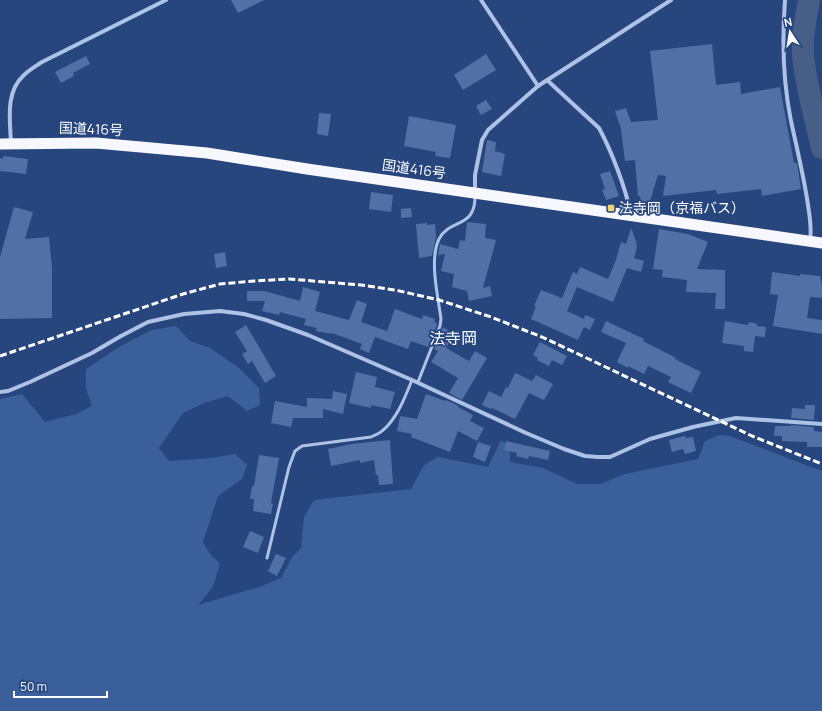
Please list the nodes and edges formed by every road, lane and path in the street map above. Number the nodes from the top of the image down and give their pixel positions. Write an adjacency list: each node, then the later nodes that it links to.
1 (166, 0): 7 (street)
2 (481, 0): 6 (street)
3 (671, 0): 5 (street)
4 (785, 0): 10 (street)
5 (547, 80): 6 (street); 9 (street)
6 (538, 86): 8 (street)
7 (5, 143): 8 (highway, 国道416号)
8 (475, 193): 9 (highway, 国道416号); 13 (lane)
9 (632, 216): 10 (highway, 国道416号)
10 (810, 242): 11 (highway, 国道416号)
11 (822, 243)
12 (412, 380): 13 (street); 14 (street); 16 (lane)
13 (418, 382): 15 (street)
14 (0, 392)
15 (822, 424)
16 (267, 558)

